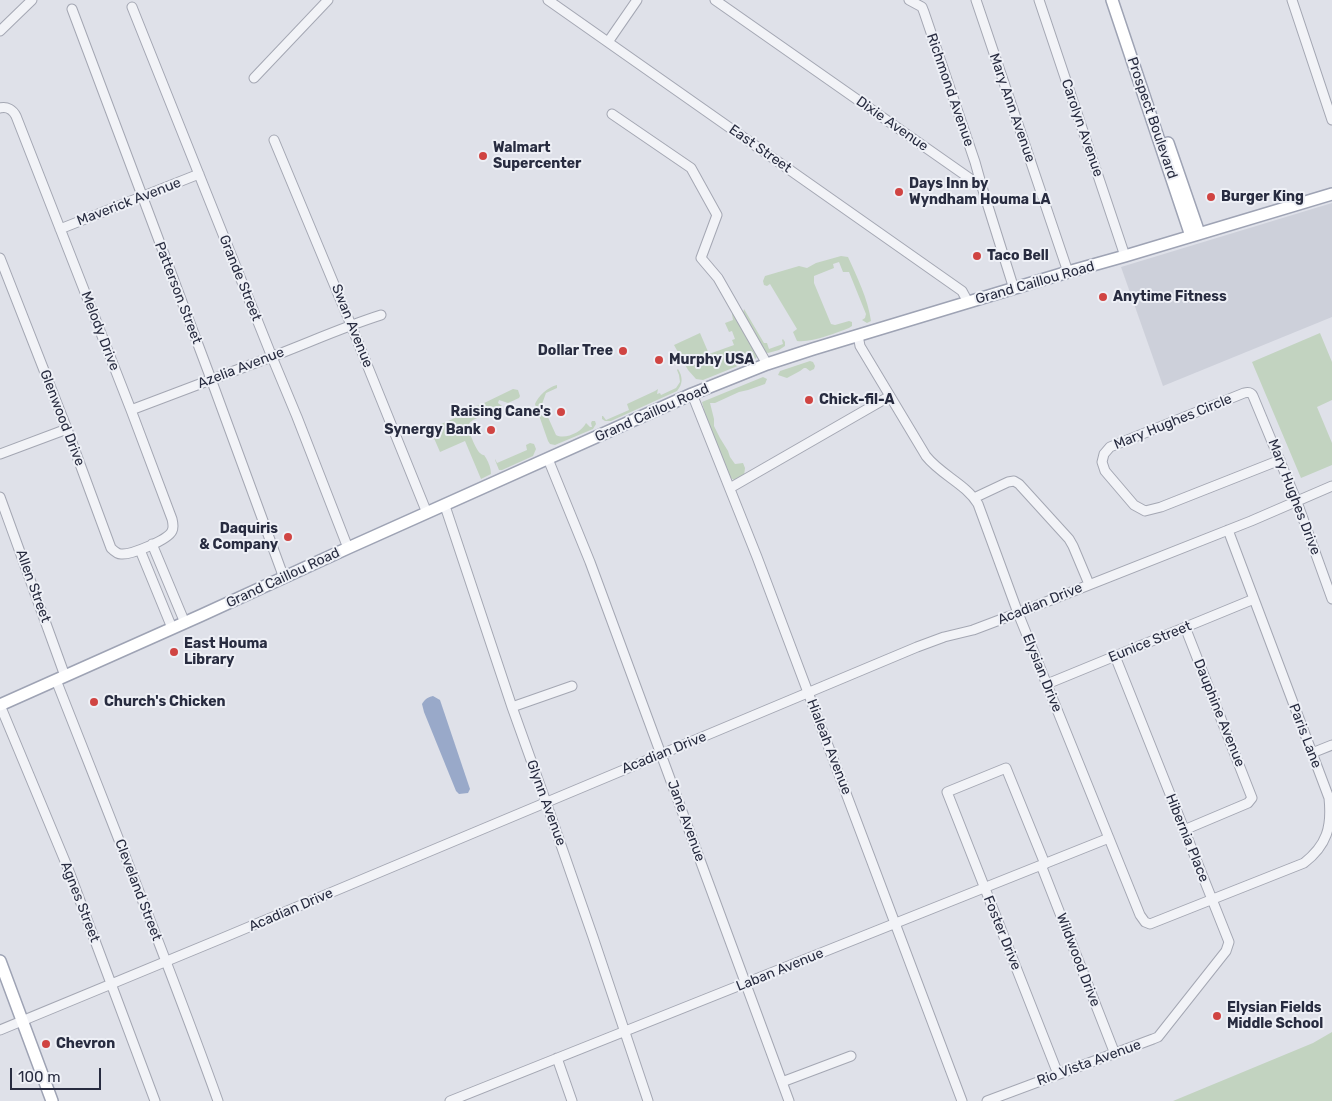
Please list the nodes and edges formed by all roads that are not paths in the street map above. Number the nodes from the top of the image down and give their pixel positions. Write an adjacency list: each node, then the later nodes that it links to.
1 (32, 0): 14 (street)
2 (328, 0): 16 (street)
3 (548, 0): 15 (street, East Street)
4 (637, 0): 15 (street)
5 (715, 0): 22 (street, Dixie Avenue)
6 (909, 0): 22 (street, Richmond Avenue)
7 (976, 0): 29 (street, Mary Ann Avenue)
8 (1039, 0): 27 (street, Carolyn Avenue)
9 (1112, 0): 26 (main road, Prospect Boulevard)
10 (1120, 0): 26 (main road, Prospect Boulevard)
11 (1292, 0): 19 (street)
12 (132, 7): 21 (street, Grande Street)
13 (72, 9): 24 (street, Patterson Street)
14 (1, 28)
15 (608, 42): 31 (street, East Street)
16 (254, 78)
17 (0, 108): 25 (street, Melody Drive)
18 (612, 114): 36 (street)
19 (1332, 120)
20 (274, 140): 33 (street, Swan Avenue)
21 (199, 174): 24 (street, Maverick Avenue); 35 (street, Grande Street)
22 (982, 187): 30 (street)
23 (1332, 194): 26 (main road, Grand Caillou Road)
24 (142, 197): 25 (street, Maverick Avenue); 37 (street, Patterson Street)
25 (60, 229): 41 (street, Melody Drive)
26 (1195, 234): 27 (main road, Grand Caillou Road)
27 (1126, 256): 29 (main road, Grand Caillou Road)
28 (0, 258): 42 (street, Glenwood Drive)
29 (1068, 272): 30 (main road, Grand Caillou Road)
30 (1014, 289): 31 (main road, Grand Caillou Road)
31 (968, 302): 34 (main road, Grand Caillou Road)
32 (381, 315): 33 (street, Azelia Avenue)
33 (351, 325): 35 (street, Azelia Avenue); 52 (street, Swan Avenue)
34 (858, 335): 36 (main road, Grand Caillou Road); 39 (street, Elysian Drive)
35 (272, 357): 37 (street, Azelia Avenue); 55 (street, Grande Street)
36 (767, 364): 38 (main road, Grand Caillou Road)
37 (211, 379): 41 (street, Azelia Avenue); 57 (street, Patterson Street)
38 (692, 394): 44 (main road, Grand Caillou Road); 47 (street, Hialeah Avenue)
39 (890, 396): 47 (street); 49 (street, Elysian Drive)
40 (1254, 396): 45 (street, Mary Hughes Drive); 45 (street, Mary Hughes Circle)
41 (131, 410): 54 (street, Melody Drive)
42 (67, 429): 43 (street); 56 (street, Glenwood Drive)
43 (0, 454)
44 (548, 459): 51 (main road, Grand Caillou Road); 74 (street, Jane Avenue)
45 (1280, 460): 50 (street, Mary Hughes Drive)
46 (1332, 486): 50 (street, Acadian Drive)
47 (730, 488): 69 (street, Hialeah Avenue)
48 (0, 497): 66 (street, Allen Street)
49 (974, 498): 58 (street); 61 (street, Elysian Drive)
50 (1297, 502): 53 (street, Acadian Drive); 59 (street, Mary Hughes Drive)
51 (445, 506): 52 (main road, Grand Caillou Road); 71 (street, Glynn Avenue)
52 (427, 513): 55 (main road, Grand Caillou Road)
53 (1228, 530): 58 (street, Acadian Drive); 60 (street, Paris Lane)
54 (152, 544): 56 (street, Melody Drive); 62 (street)
55 (348, 548): 57 (main road, Grand Caillou Road)
56 (140, 550): 64 (street)
57 (284, 578): 62 (main road, Grand Caillou Road)
58 (1089, 584): 61 (street, Acadian Drive)
59 (1331, 593)
60 (1254, 599): 63 (street, Eunice Street); 73 (street, Paris Lane)
61 (1018, 614): 67 (street, Elysian Drive); 69 (street, Acadian Drive)
62 (185, 623): 64 (main road, Grand Caillou Road)
63 (1185, 627): 65 (street, Eunice Street); 77 (street, Dauphine Avenue)
64 (172, 628): 66 (main road, Grand Caillou Road)
65 (1115, 656): 67 (street, Eunice Street); 77 (street, Hibernia Place)
66 (60, 678): 70 (main road, Grand Caillou Road); 85 (street, Cleveland Street)
67 (1046, 684): 78 (street, Elysian Drive)
68 (572, 686): 71 (street)
69 (809, 692): 74 (street, Acadian Drive); 83 (street, Hialeah Avenue)
70 (0, 705): 87 (street, Agnes Street)
71 (512, 708): 76 (street, Glynn Avenue)
72 (1332, 745): 73 (street)
73 (1312, 753): 81 (street, Paris Lane)
74 (661, 754): 76 (street, Acadian Drive); 86 (street, Jane Avenue)
75 (1006, 768): 79 (street, Wildwood Drive); 80 (street, Foster Drive)
76 (546, 802): 85 (street, Acadian Drive); 91 (street, Glynn Avenue)
77 (1184, 830): 81 (street, Hibernia Place)
78 (1109, 838): 79 (street, Laban Avenue); 82 (street, Elysian Drive)
79 (1043, 865): 80 (street, Laban Avenue); 92 (street, Wildwood Drive)
80 (984, 888): 83 (street, Laban Avenue); 95 (street, Foster Drive)
81 (1212, 900): 82 (street, Paris Lane); 88 (street, Hibernia Place)
82 (1146, 922)
83 (896, 923): 86 (street, Laban Avenue); 104 (street, Hialeah Avenue)
84 (0, 961): 89 (main road)
85 (166, 961): 87 (street, Acadian Drive); 99 (street, Cleveland Street)
86 (746, 983): 91 (street, Laban Avenue); 96 (street, Jane Avenue)
87 (111, 984): 89 (street, Acadian Drive); 98 (street, Agnes Street)
88 (1180, 1009): 92 (street, Rio Vista Avenue)
89 (22, 1021): 90 (street, Acadian Drive); 97 (main road)
90 (0, 1030)
91 (625, 1031): 94 (street, Laban Avenue); 102 (street, Glynn Avenue)
92 (1115, 1054): 95 (street, Rio Vista Avenue)
93 (851, 1056): 96 (street)
94 (557, 1058): 100 (street, Laban Avenue); 101 (street)
95 (1058, 1074): 105 (street, Rio Vista Avenue)
96 (782, 1082): 103 (street, Jane Avenue)
97 (52, 1101)
98 (155, 1101)
99 (218, 1101)
100 (450, 1101)
101 (572, 1101)
102 (648, 1101)
103 (789, 1101)
104 (962, 1101)
105 (987, 1101)

